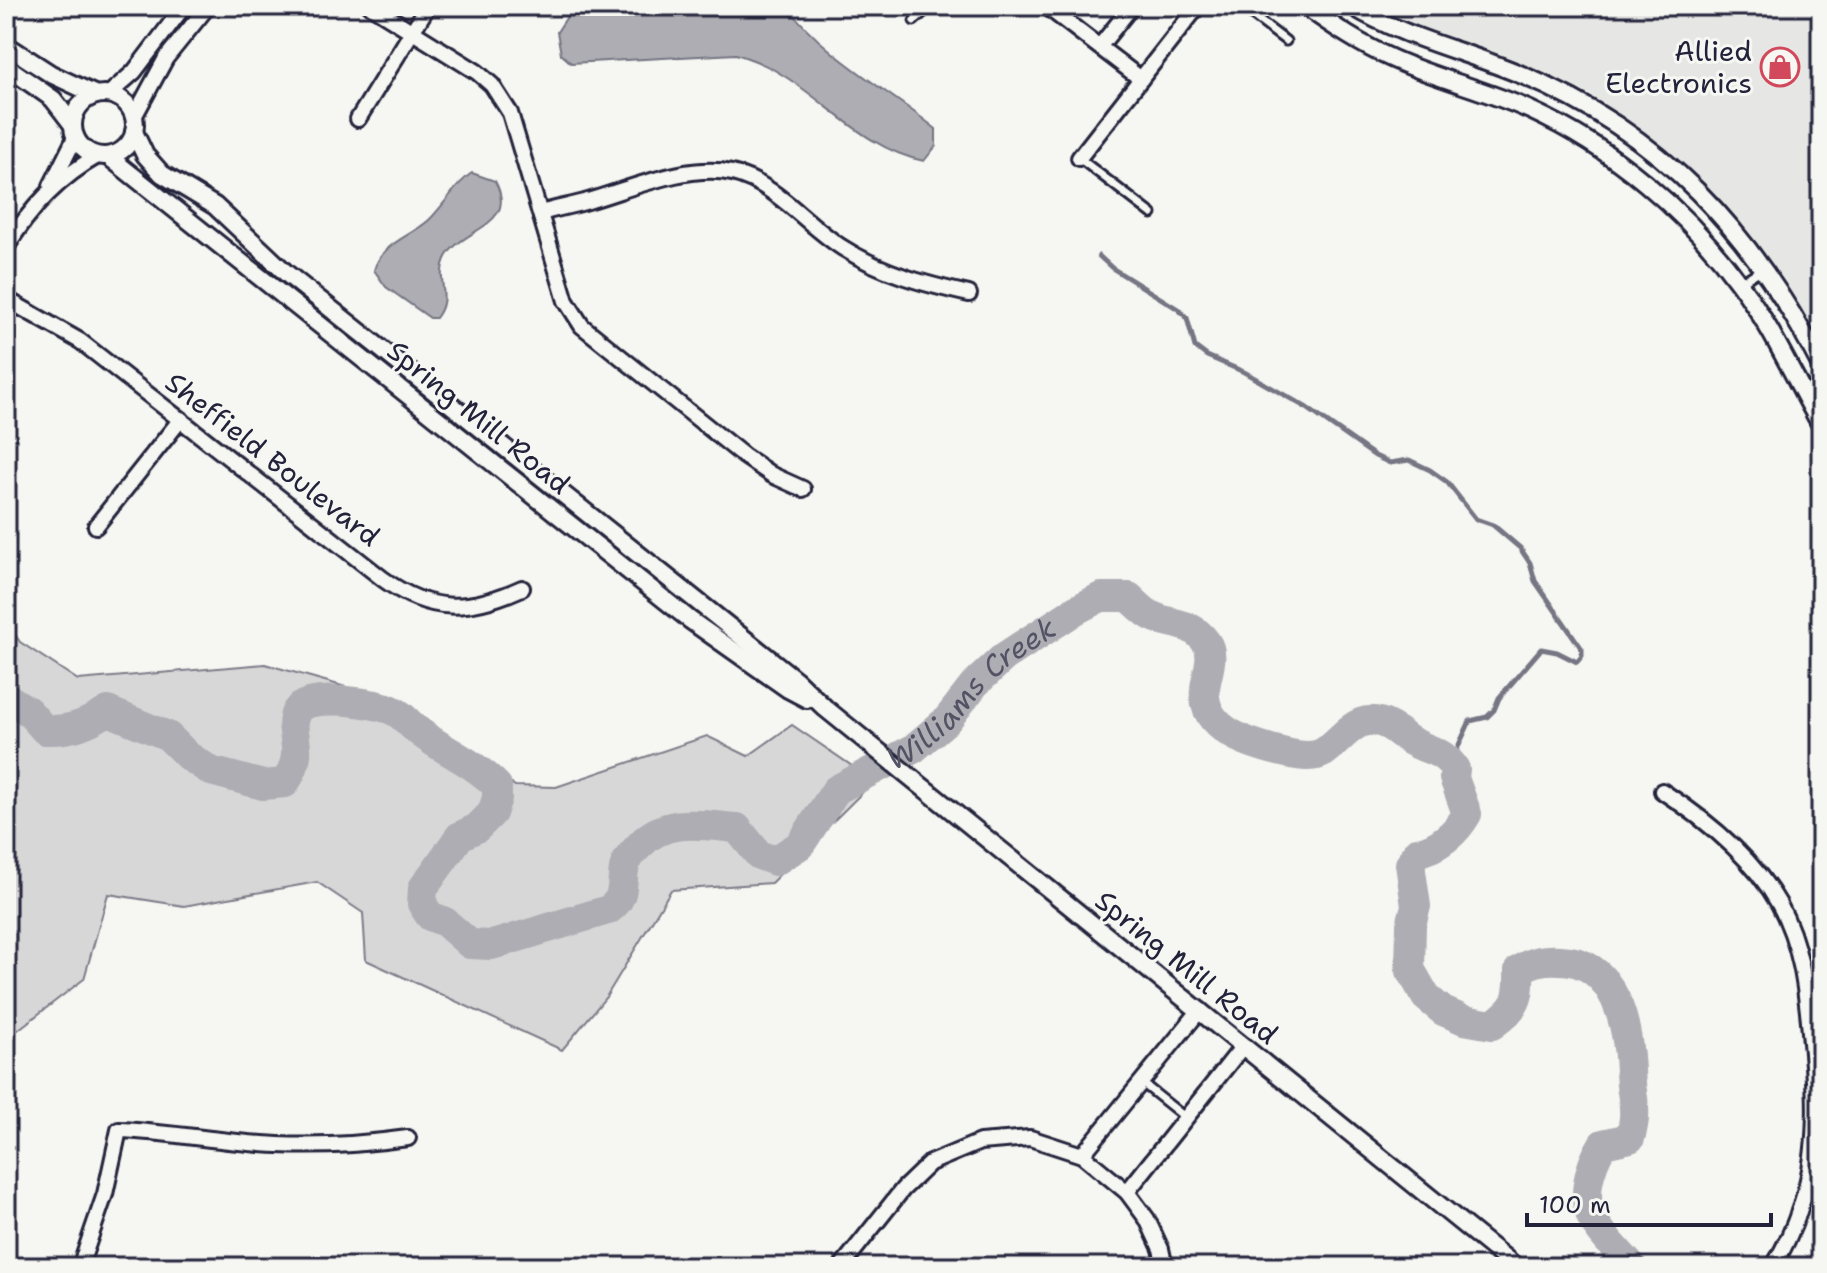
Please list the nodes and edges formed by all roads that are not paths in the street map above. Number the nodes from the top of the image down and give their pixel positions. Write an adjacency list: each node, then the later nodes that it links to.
1 (184, 6): 19 (street)
2 (208, 6): 21 (street)
3 (371, 6): 13 (street)
4 (428, 6): 13 (street)
5 (931, 6): 12 (lane)
6 (1046, 6): 16 (street)
7 (1132, 6): 16 (street)
8 (1198, 6): 18 (street)
9 (1240, 6): 14 (lane)
10 (1305, 6): 30 (street)
11 (1352, 6): 29 (street)
12 (914, 21)
13 (411, 31): 20 (street); 26 (street)
14 (1286, 41)
15 (6, 45): 19 (street)
16 (1100, 46): 18 (street)
17 (6, 66): 22 (street)
18 (1141, 79): 24 (street)
19 (102, 95): 21 (street); 22 (street)
20 (358, 119)
21 (134, 125): 23 (street); 39 (street, Spring Mill Road)
22 (74, 130): 23 (street); 25 (street)
23 (104, 156): 25 (street); 39 (street, Spring Mill Road)
24 (1079, 158): 27 (lane)
25 (48, 192): 28 (street)
26 (541, 213): 31 (street); 36 (street)
27 (1152, 214)
28 (6, 248)
29 (1764, 268): 30 (lane); 33 (street)
30 (1740, 283): 35 (street)
31 (969, 294)
32 (6, 299): 34 (street, Sheffield Boulevard)
33 (1821, 366)
34 (181, 419): 37 (street); 38 (street, Sheffield Boulevard)
35 (1821, 425)
36 (803, 489)
37 (96, 526)
38 (522, 588)
39 (825, 708): 41 (street, Spring Mill Road)
40 (1662, 791): 52 (street)
41 (1200, 1010): 42 (street, Spring Mill Road); 43 (street)
42 (1243, 1046): 44 (street); 51 (street, Spring Mill Road)
43 (1141, 1082): 44 (lane); 46 (street)
44 (1186, 1118): 47 (street)
45 (408, 1138): 48 (street)
46 (1082, 1155): 47 (street); 49 (street)
47 (1127, 1192): 50 (street)
48 (80, 1267)
49 (841, 1267)
50 (1165, 1267)
51 (1516, 1267)
52 (1773, 1267)

